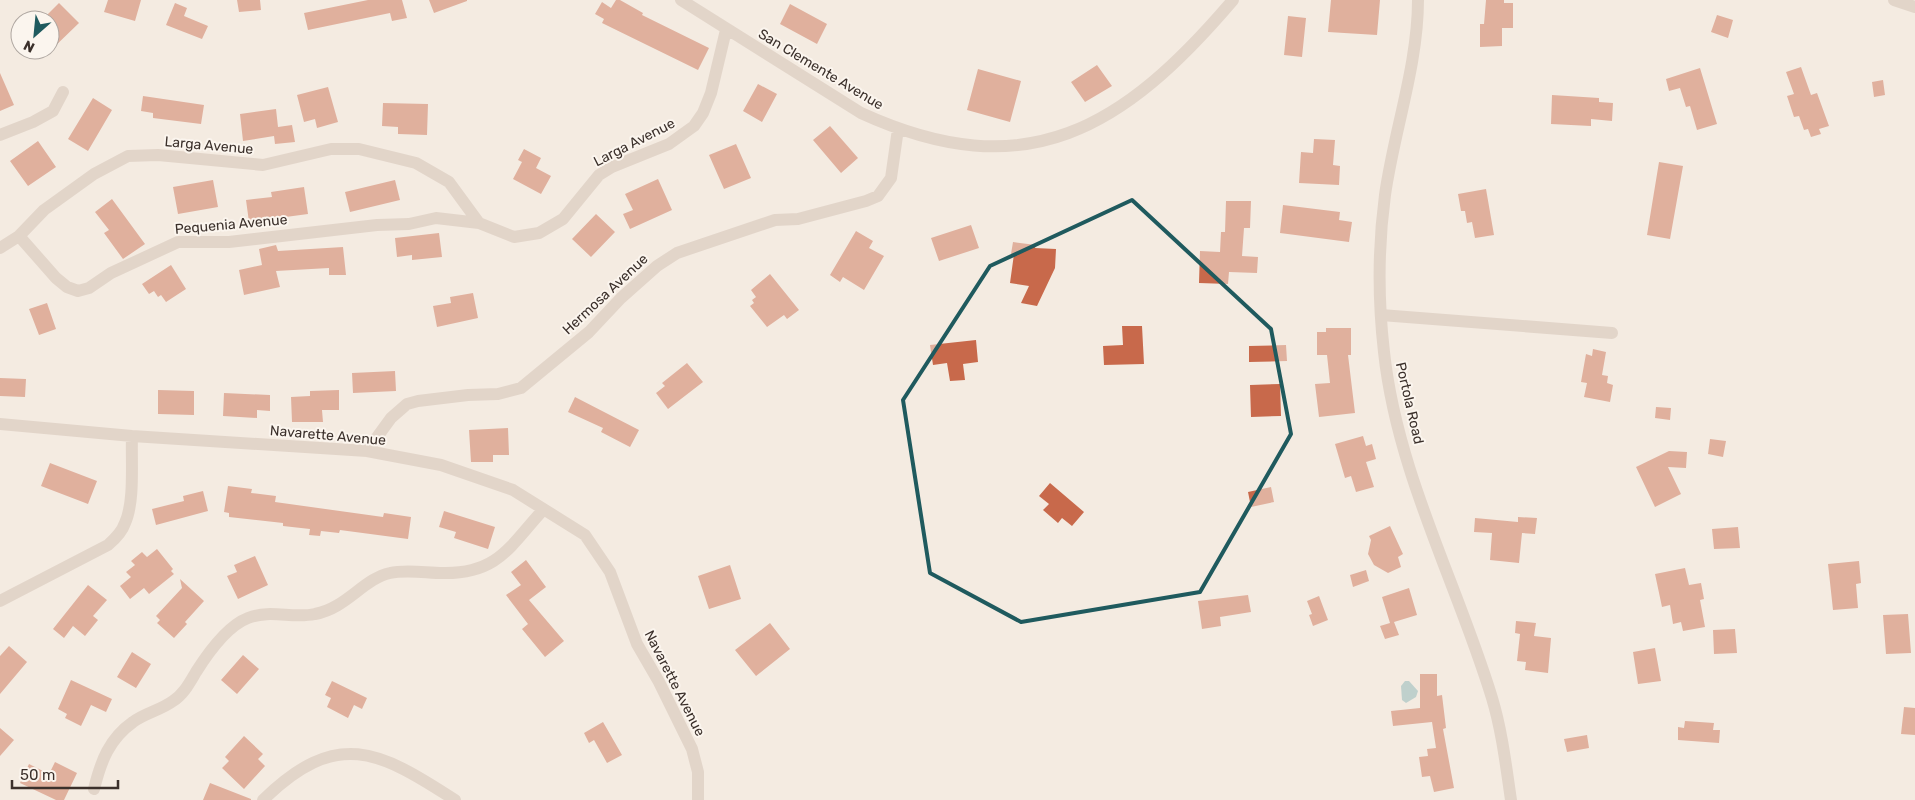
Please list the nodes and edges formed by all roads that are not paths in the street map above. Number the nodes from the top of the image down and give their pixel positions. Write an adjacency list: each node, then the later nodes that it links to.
1 (681, 0): 6 (street, San Clemente Avenue)
2 (1233, 0): 8 (street, San Clemente Avenue)
3 (1418, 0): 13 (street, Portola Road)
4 (1894, 0): 5 (street)
5 (1915, 7)
6 (726, 30): 8 (street, San Clemente Avenue); 10 (street, Larga Avenue)
7 (64, 92): 9 (street)
8 (898, 129): 17 (street, Hermosa Avenue)
9 (0, 135)
10 (479, 223): 11 (street, Pequenia Avenue); 11 (street, Larga Avenue)
11 (19, 236): 12 (street, Larga Avenue)
12 (0, 248)
13 (1381, 315): 14 (street); 24 (street, Portola Road)
14 (1612, 333)
15 (0, 424): 16 (street, Navarette Avenue)
16 (132, 436): 17 (street, Navarette Avenue); 19 (street)
17 (367, 451): 18 (street, Navarette Avenue)
18 (544, 510): 20 (street); 23 (street, Navarette Avenue)
19 (0, 601)
20 (94, 789)
21 (263, 800): 22 (street)
22 (455, 800)
23 (698, 800)
24 (1510, 800)

